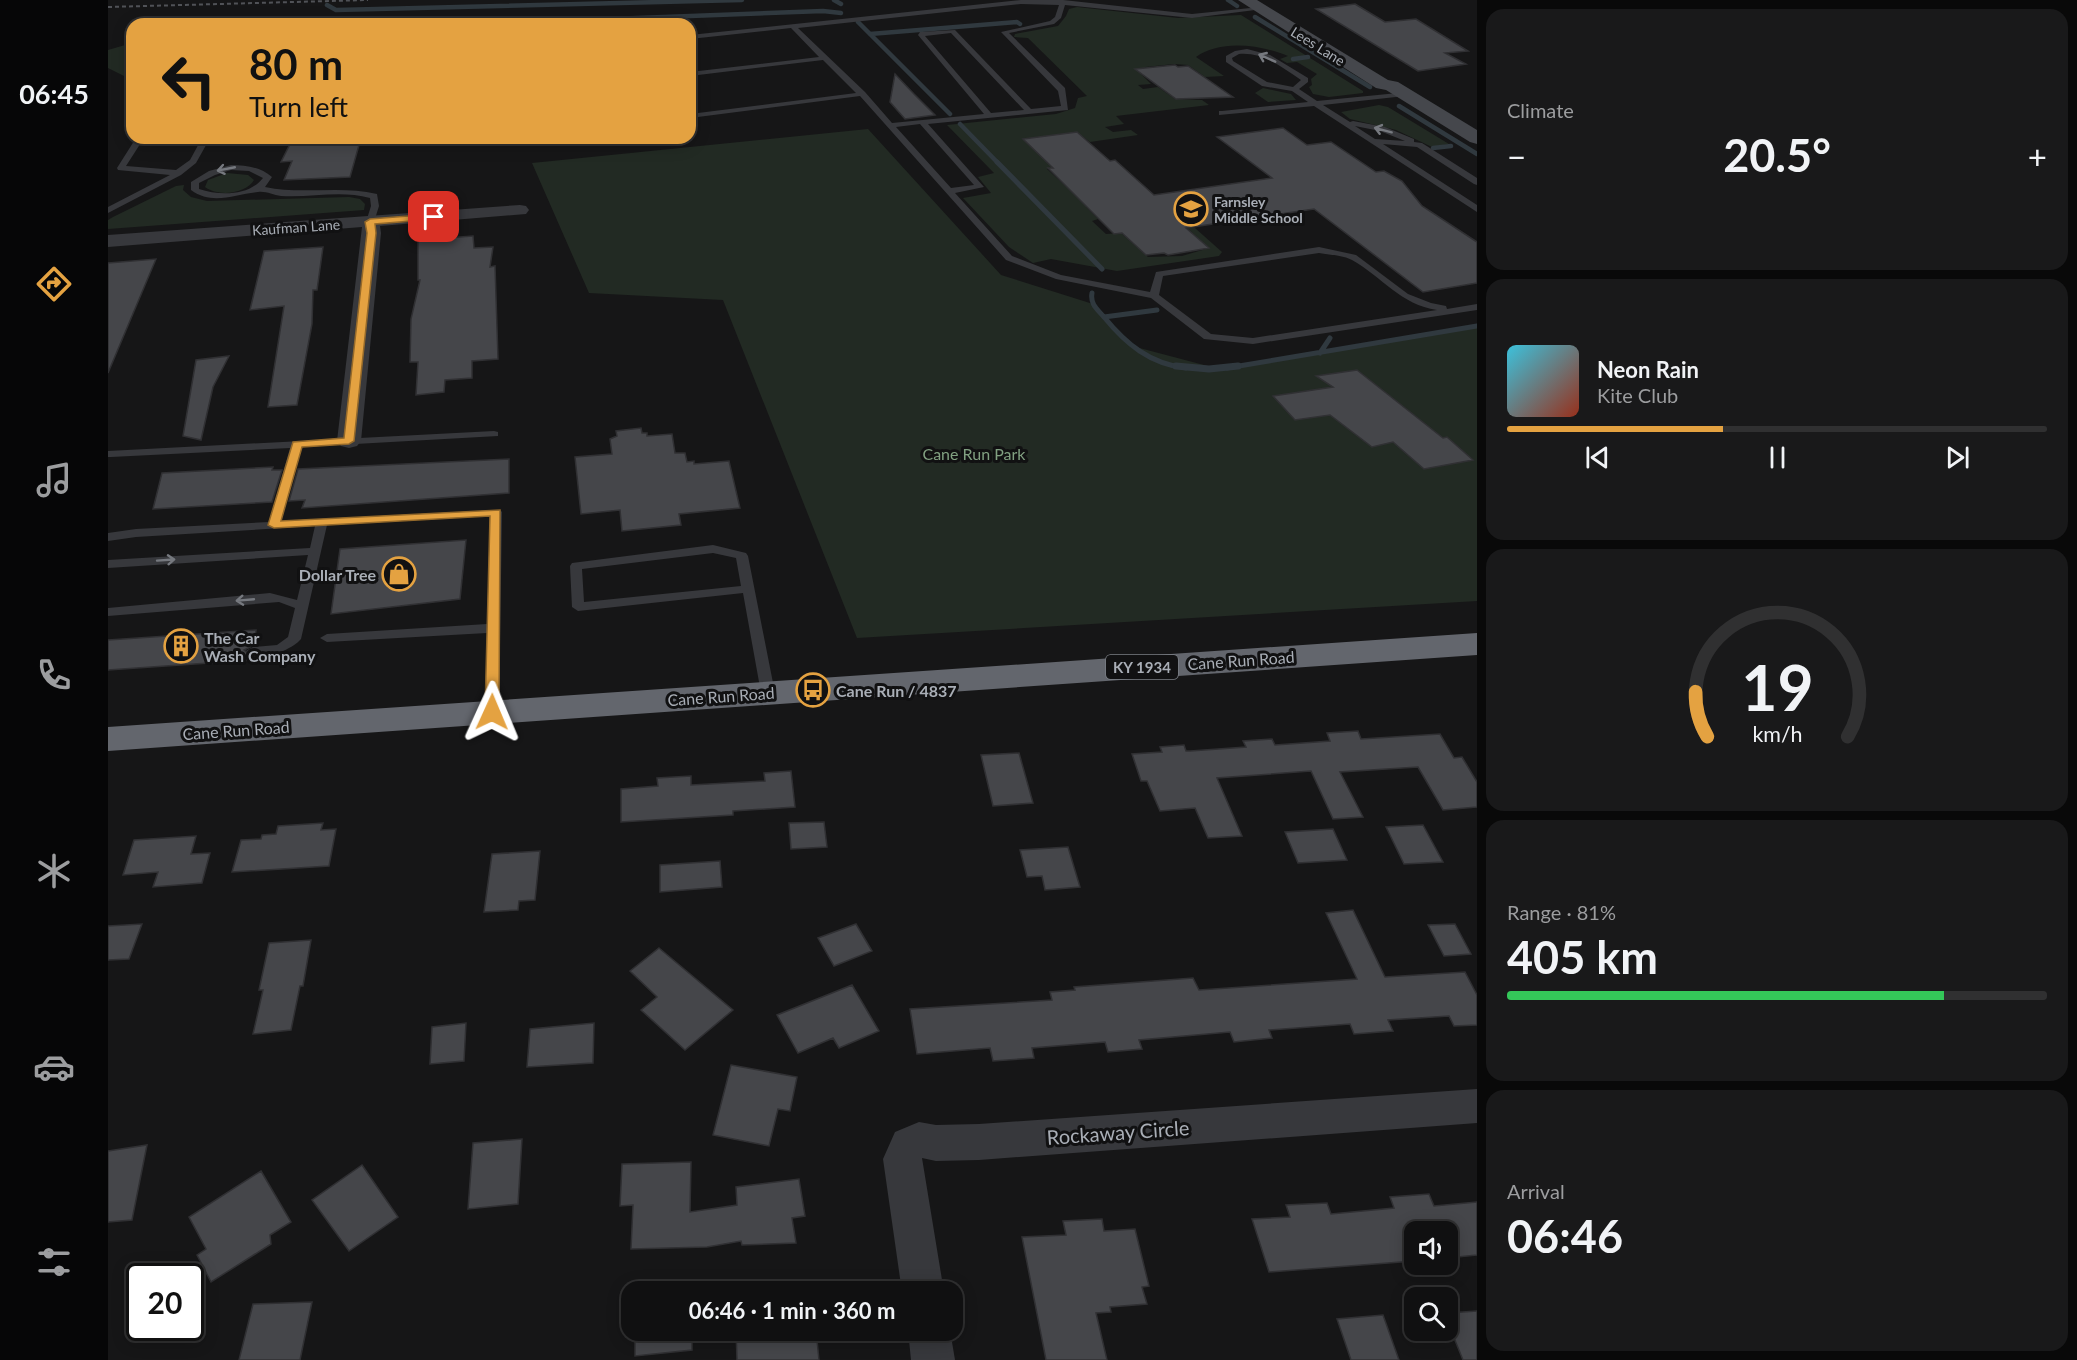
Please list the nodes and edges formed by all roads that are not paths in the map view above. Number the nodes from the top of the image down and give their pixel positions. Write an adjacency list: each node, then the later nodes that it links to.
1 (1063, 2): 2 (lane); 3 (lane); 11 (lane)
2 (1254, 3): 8 (street, Lees Lane)
3 (793, 27): 4 (lane); 5 (lane)
4 (696, 36)
5 (825, 58): 6 (lane); 9 (lane)
6 (696, 73)
7 (1294, 89): 7 (lane, one-way to 7); 10 (lane)
8 (1398, 90): 10 (lane); 18 (street, Lees Lane)
9 (862, 94): 13 (lane); 17 (lane)
10 (1316, 103): 12 (lane); 16 (lane)
11 (1029, 111): 14 (lane); 14 (lane)
12 (1222, 113)
13 (696, 115)
14 (989, 115): 15 (lane)
15 (922, 122): 17 (lane); 26 (lane)
16 (1345, 122): 19 (lane); 22 (lane, one-way to 16)
17 (890, 125): 26 (lane)
18 (1477, 138)
19 (1374, 141): 22 (lane); 27 (lane)
20 (136, 144): 23 (lane)
21 (203, 144): 23 (lane)
22 (1419, 145): 24 (lane)
23 (178, 173): 28 (lane)
24 (1477, 182)
25 (259, 189): 25 (lane, one-way to 25); 30 (lane)
26 (949, 192): 32 (lane)
27 (1477, 209)
28 (108, 210)
29 (520, 210): 30 (street, Kaufman Lane)
30 (370, 222): 31 (street, Kaufman Lane); 36 (street)
31 (108, 241)
32 (1154, 296): 34 (lane); 34 (lane)
33 (1477, 308): 34 (lane)
34 (1457, 310)
35 (494, 434): 36 (lane)
36 (349, 441): 37 (lane)
37 (297, 444): 38 (lane); 40 (lane)
38 (111, 454)
39 (322, 522): 40 (lane); 42 (lane); 47 (lane)
40 (274, 525): 41 (lane)
41 (108, 537)
42 (315, 550): 43 (lane, one-way to 42); 45 (lane)
43 (108, 564)
44 (747, 589): 44 (lane); 51 (lane)
45 (302, 606): 46 (lane, one-way to 46); 50 (lane)
46 (108, 612)
47 (494, 627): 48 (lane); 52 (lane)
48 (327, 638)
49 (1475, 647): 51 (highway, Cane Run Road / KY 1934)
50 (253, 651)
51 (768, 693): 52 (highway, Cane Run Road / KY 1934)
52 (492, 712): 53 (highway, Cane Run Road / KY 1934)
53 (108, 739)
54 (1477, 1106): 55 (street, Rockaway Circle)
55 (921, 1281)
56 (930, 1341): 57 (street)
57 (933, 1360)

